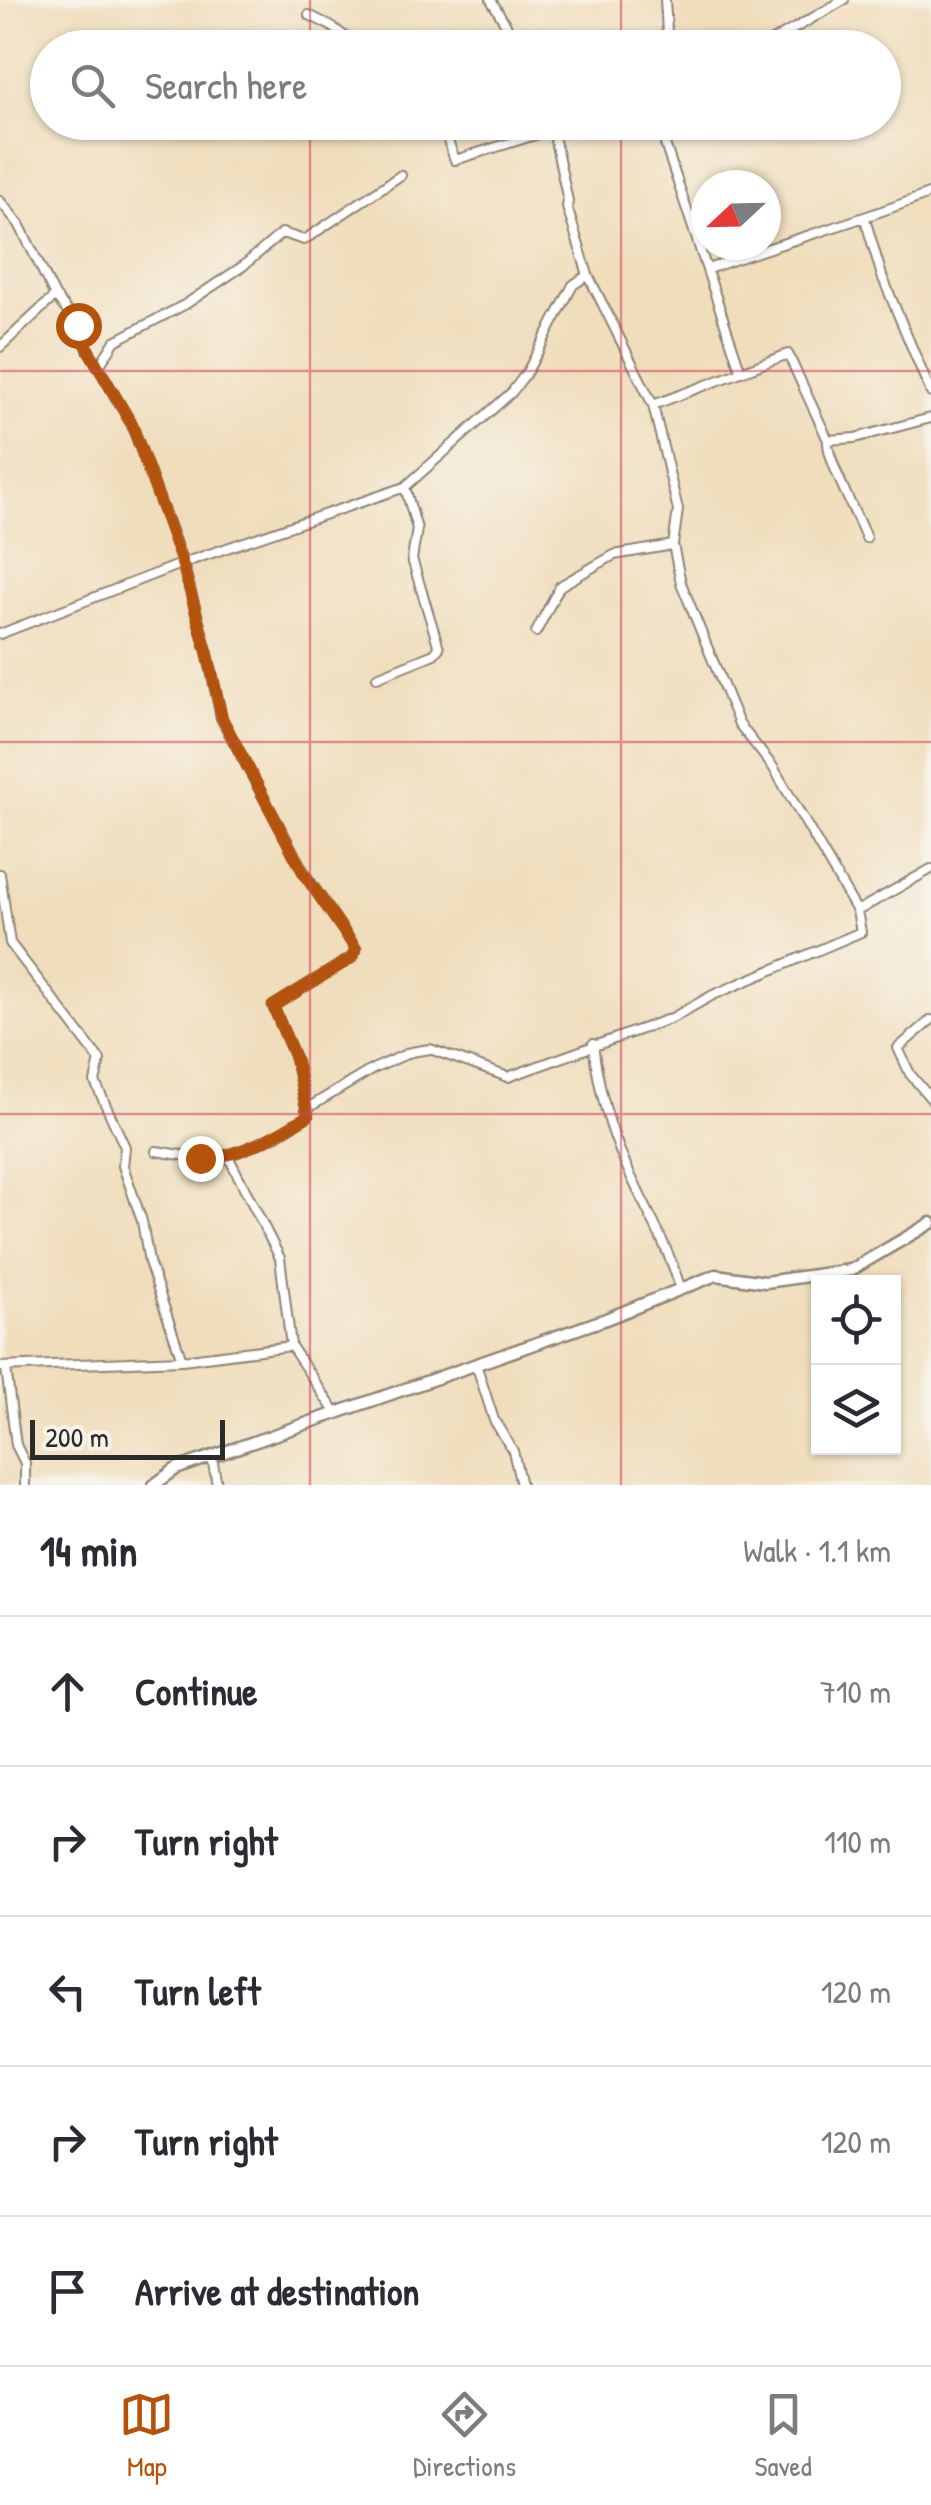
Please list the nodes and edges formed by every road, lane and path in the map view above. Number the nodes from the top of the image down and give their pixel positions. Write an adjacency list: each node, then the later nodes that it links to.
1 (490, 0): 6 (street)
2 (665, 0): 7 (street)
3 (838, 2): 8 (street)
4 (309, 16): 5 (street)
5 (336, 30)
6 (509, 30)
7 (667, 30)
8 (791, 30)
9 (448, 140): 10 (street)
10 (514, 140)
11 (555, 140): 18 (street)
12 (664, 140): 17 (street)
13 (401, 175): 21 (street)
14 (931, 193): 16 (street)
15 (0, 202): 19 (street)
16 (865, 219): 17 (street); 23 (street)
17 (708, 269): 22 (street)
18 (588, 275): 24 (street); 27 (street)
19 (56, 296): 20 (street); 21 (street)
20 (0, 346)
21 (99, 366): 30 (street)
22 (741, 372): 24 (street); 26 (street)
23 (931, 393)
24 (653, 406): 29 (street)
25 (931, 418): 26 (street)
26 (828, 440): 28 (street)
27 (405, 487): 30 (street); 33 (street)
28 (866, 538)
29 (673, 545): 31 (street); 36 (street)
30 (182, 563): 32 (street); 41 (street)
31 (536, 632)
32 (0, 634)
33 (377, 677)
34 (931, 869): 36 (street)
35 (0, 874): 37 (street)
36 (858, 912): 39 (street)
37 (5, 944): 47 (street)
38 (931, 1020): 40 (street)
39 (593, 1044): 41 (street); 45 (street)
40 (931, 1098)
41 (306, 1109): 43 (street)
42 (156, 1151): 43 (street)
43 (228, 1156): 46 (street)
44 (931, 1223): 45 (street)
45 (680, 1287): 48 (street)
46 (290, 1346): 47 (street); 50 (street)
47 (182, 1360): 49 (street)
48 (476, 1364): 50 (street); 55 (street)
49 (3, 1367): 52 (street)
50 (335, 1412): 51 (street)
51 (212, 1458): 53 (street); 54 (street)
52 (25, 1485)
53 (154, 1485)
54 (217, 1485)
55 (521, 1485)

